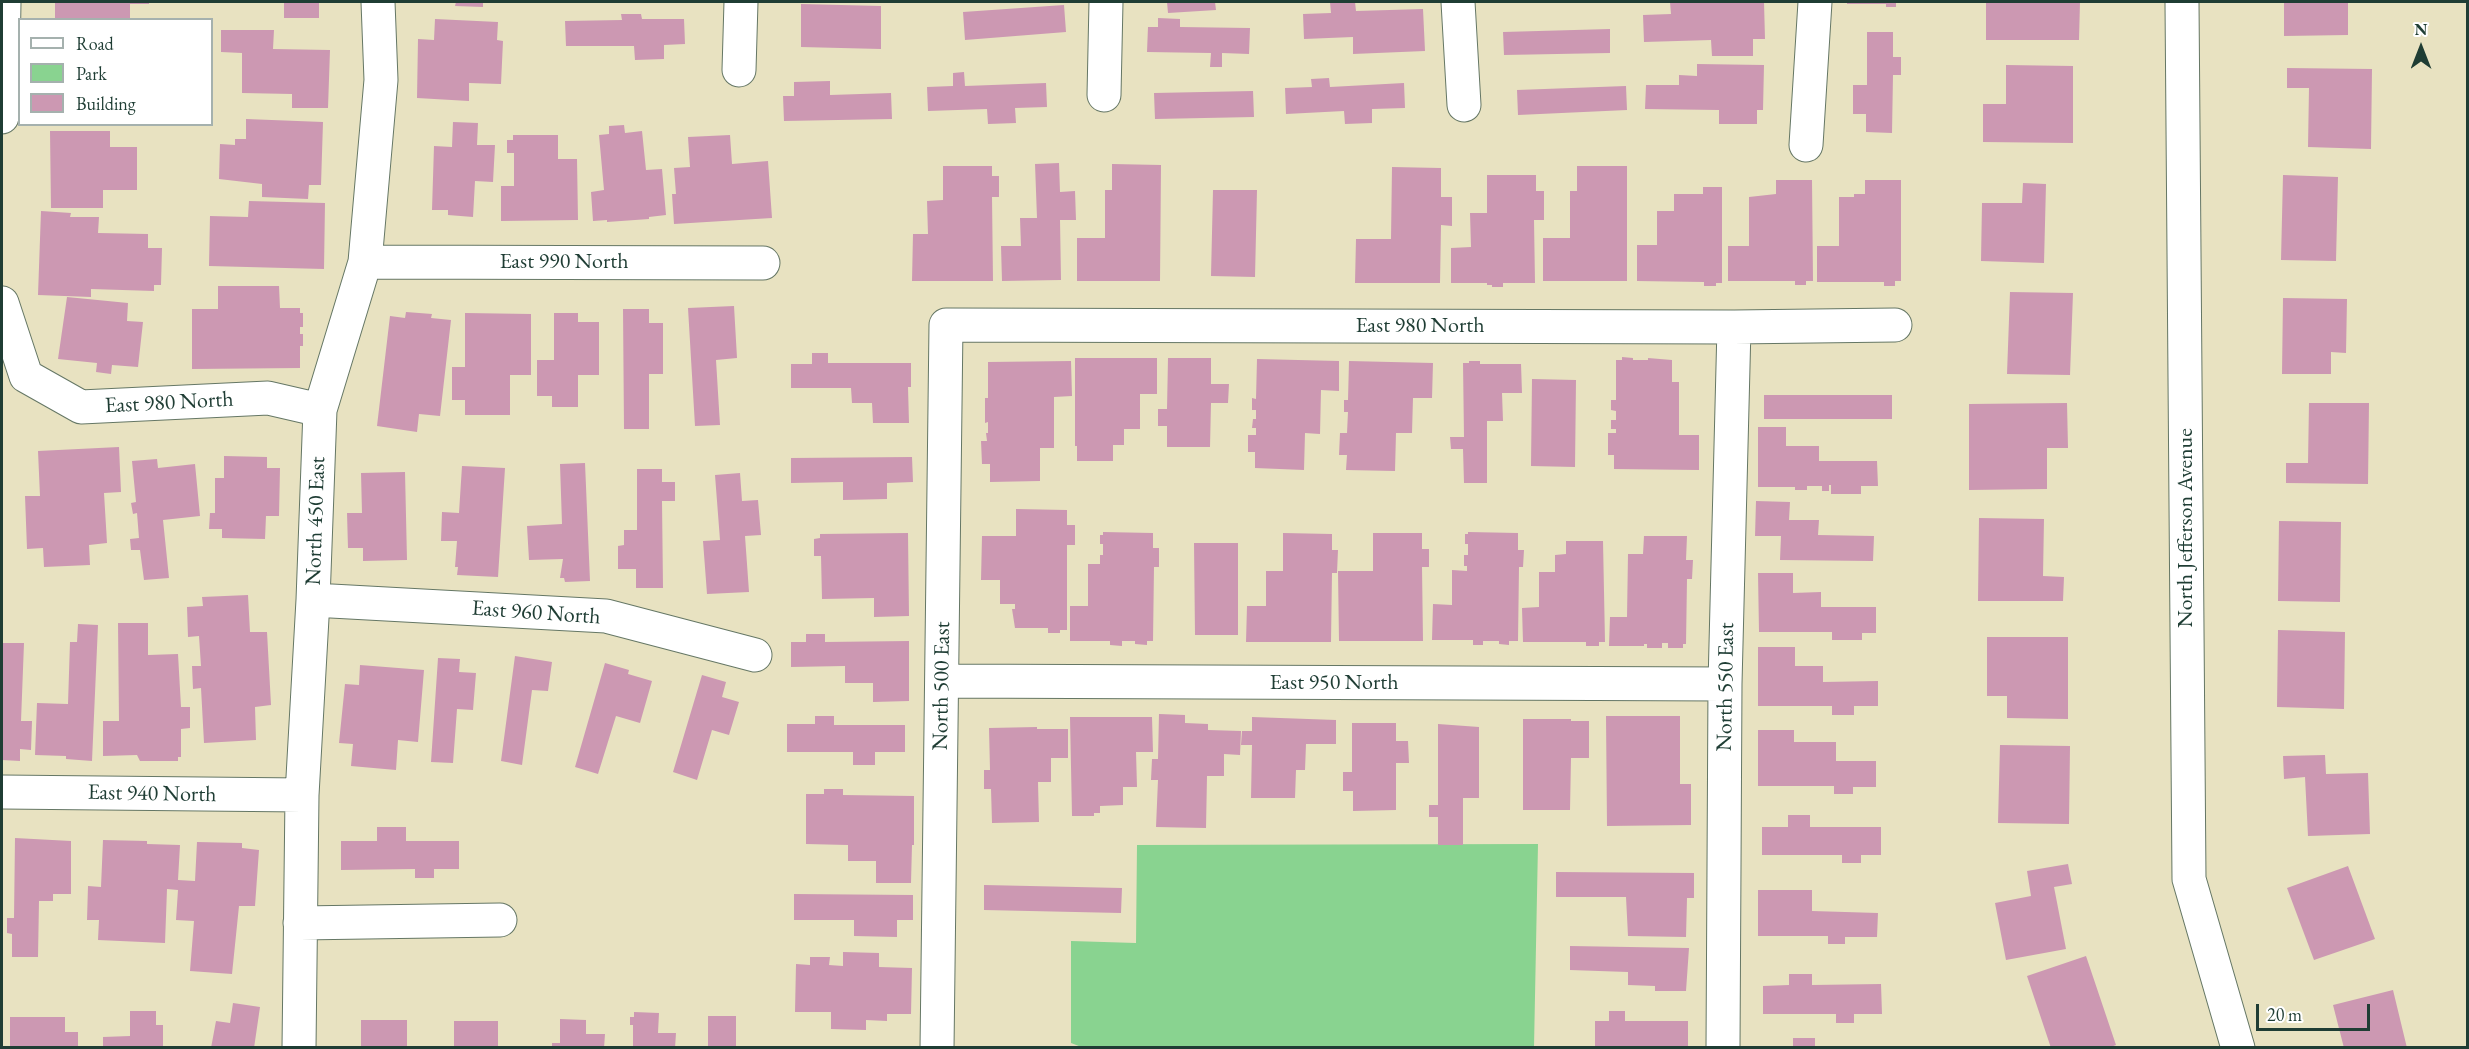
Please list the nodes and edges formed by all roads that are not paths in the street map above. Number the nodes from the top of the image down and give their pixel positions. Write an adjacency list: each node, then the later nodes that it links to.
1 (4, 2): 11 (street)
2 (378, 2): 13 (street, North 450 East)
3 (741, 2): 8 (street)
4 (1106, 2): 9 (street)
5 (1458, 2): 10 (street)
6 (1815, 2): 12 (street)
7 (2182, 2): 31 (street, North Jefferson Avenue)
8 (739, 70)
9 (1104, 95)
10 (1464, 105)
11 (2, 117)
12 (1806, 145)
13 (365, 262): 14 (street, East 990 North); 19 (street, North 450 East)
14 (763, 263)
15 (2, 303): 19 (street, East 980 North)
16 (946, 325): 18 (street, East 980 North); 22 (street, North 500 East)
17 (1895, 325): 18 (street, East 980 North)
18 (1734, 327): 23 (street, North 550 East)
19 (320, 410): 20 (street, North 450 East)
20 (313, 600): 21 (street, East 960 North); 25 (street, North 450 East)
21 (755, 655)
22 (943, 681): 23 (street, East 950 North); 29 (street, North 500 East)
23 (1725, 684): 30 (street, North 550 East)
24 (2, 792): 25 (street, East 940 North)
25 (302, 795): 27 (street, North 450 East)
26 (500, 920): 27 (street)
27 (300, 923): 28 (street, North 450 East)
28 (299, 1047)
29 (937, 1047)
30 (1723, 1047)
31 (2238, 1047)

